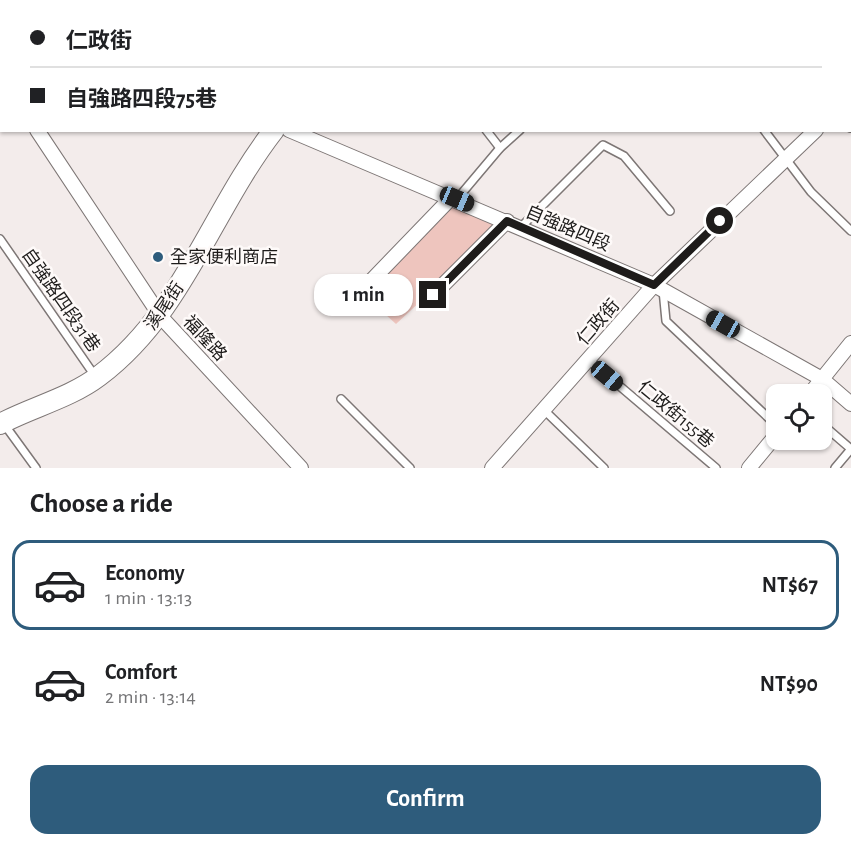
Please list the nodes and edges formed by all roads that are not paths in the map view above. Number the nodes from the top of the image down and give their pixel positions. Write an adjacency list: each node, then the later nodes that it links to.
1 (38, 132): 19 (street, 福隆路)
2 (272, 132): 19 (street, 溪尾街)
3 (294, 132): 10 (street, 自強路四段)
4 (488, 132): 8 (lane)
5 (518, 132): 8 (lane)
6 (766, 132): 9 (lane)
7 (814, 132): 9 (street, 仁政街)
8 (500, 148): 10 (lane)
9 (786, 158): 14 (lane); 17 (street, 仁政街)
10 (454, 198): 12 (street, 自強路四段); 16 (street)
11 (670, 210): 13 (lane)
12 (507, 221): 13 (street, 自強路四段); 18 (street)
13 (521, 227): 17 (street, 自強路四段)
14 (851, 231)
15 (0, 240): 22 (lane, 自強路四段31巷)
16 (371, 281)
17 (658, 287): 21 (street, 仁政街); 23 (street, 自強路四段); 28 (lane)
18 (433, 295)
19 (160, 317): 22 (street, 溪尾街); 35 (street, 福隆路)
20 (851, 343): 23 (street)
21 (589, 360): 27 (street, 仁政街); 39 (lane, 仁政街155巷)
22 (97, 378): 29 (street, 溪尾街)
23 (822, 380): 24 (street); 26 (street, 自強路四段)
24 (819, 384)
25 (341, 399): 36 (lane)
26 (851, 404)
27 (545, 411): 37 (street, 仁政街); 38 (lane)
28 (766, 416)
29 (1, 421): 34 (lane)
30 (832, 433): 31 (lane)
31 (851, 449): 40 (lane)
32 (767, 450): 33 (street)
33 (757, 465)
34 (36, 468)
35 (301, 468)
36 (410, 468)
37 (492, 468)
38 (604, 468)
39 (716, 468)
40 (835, 468)

